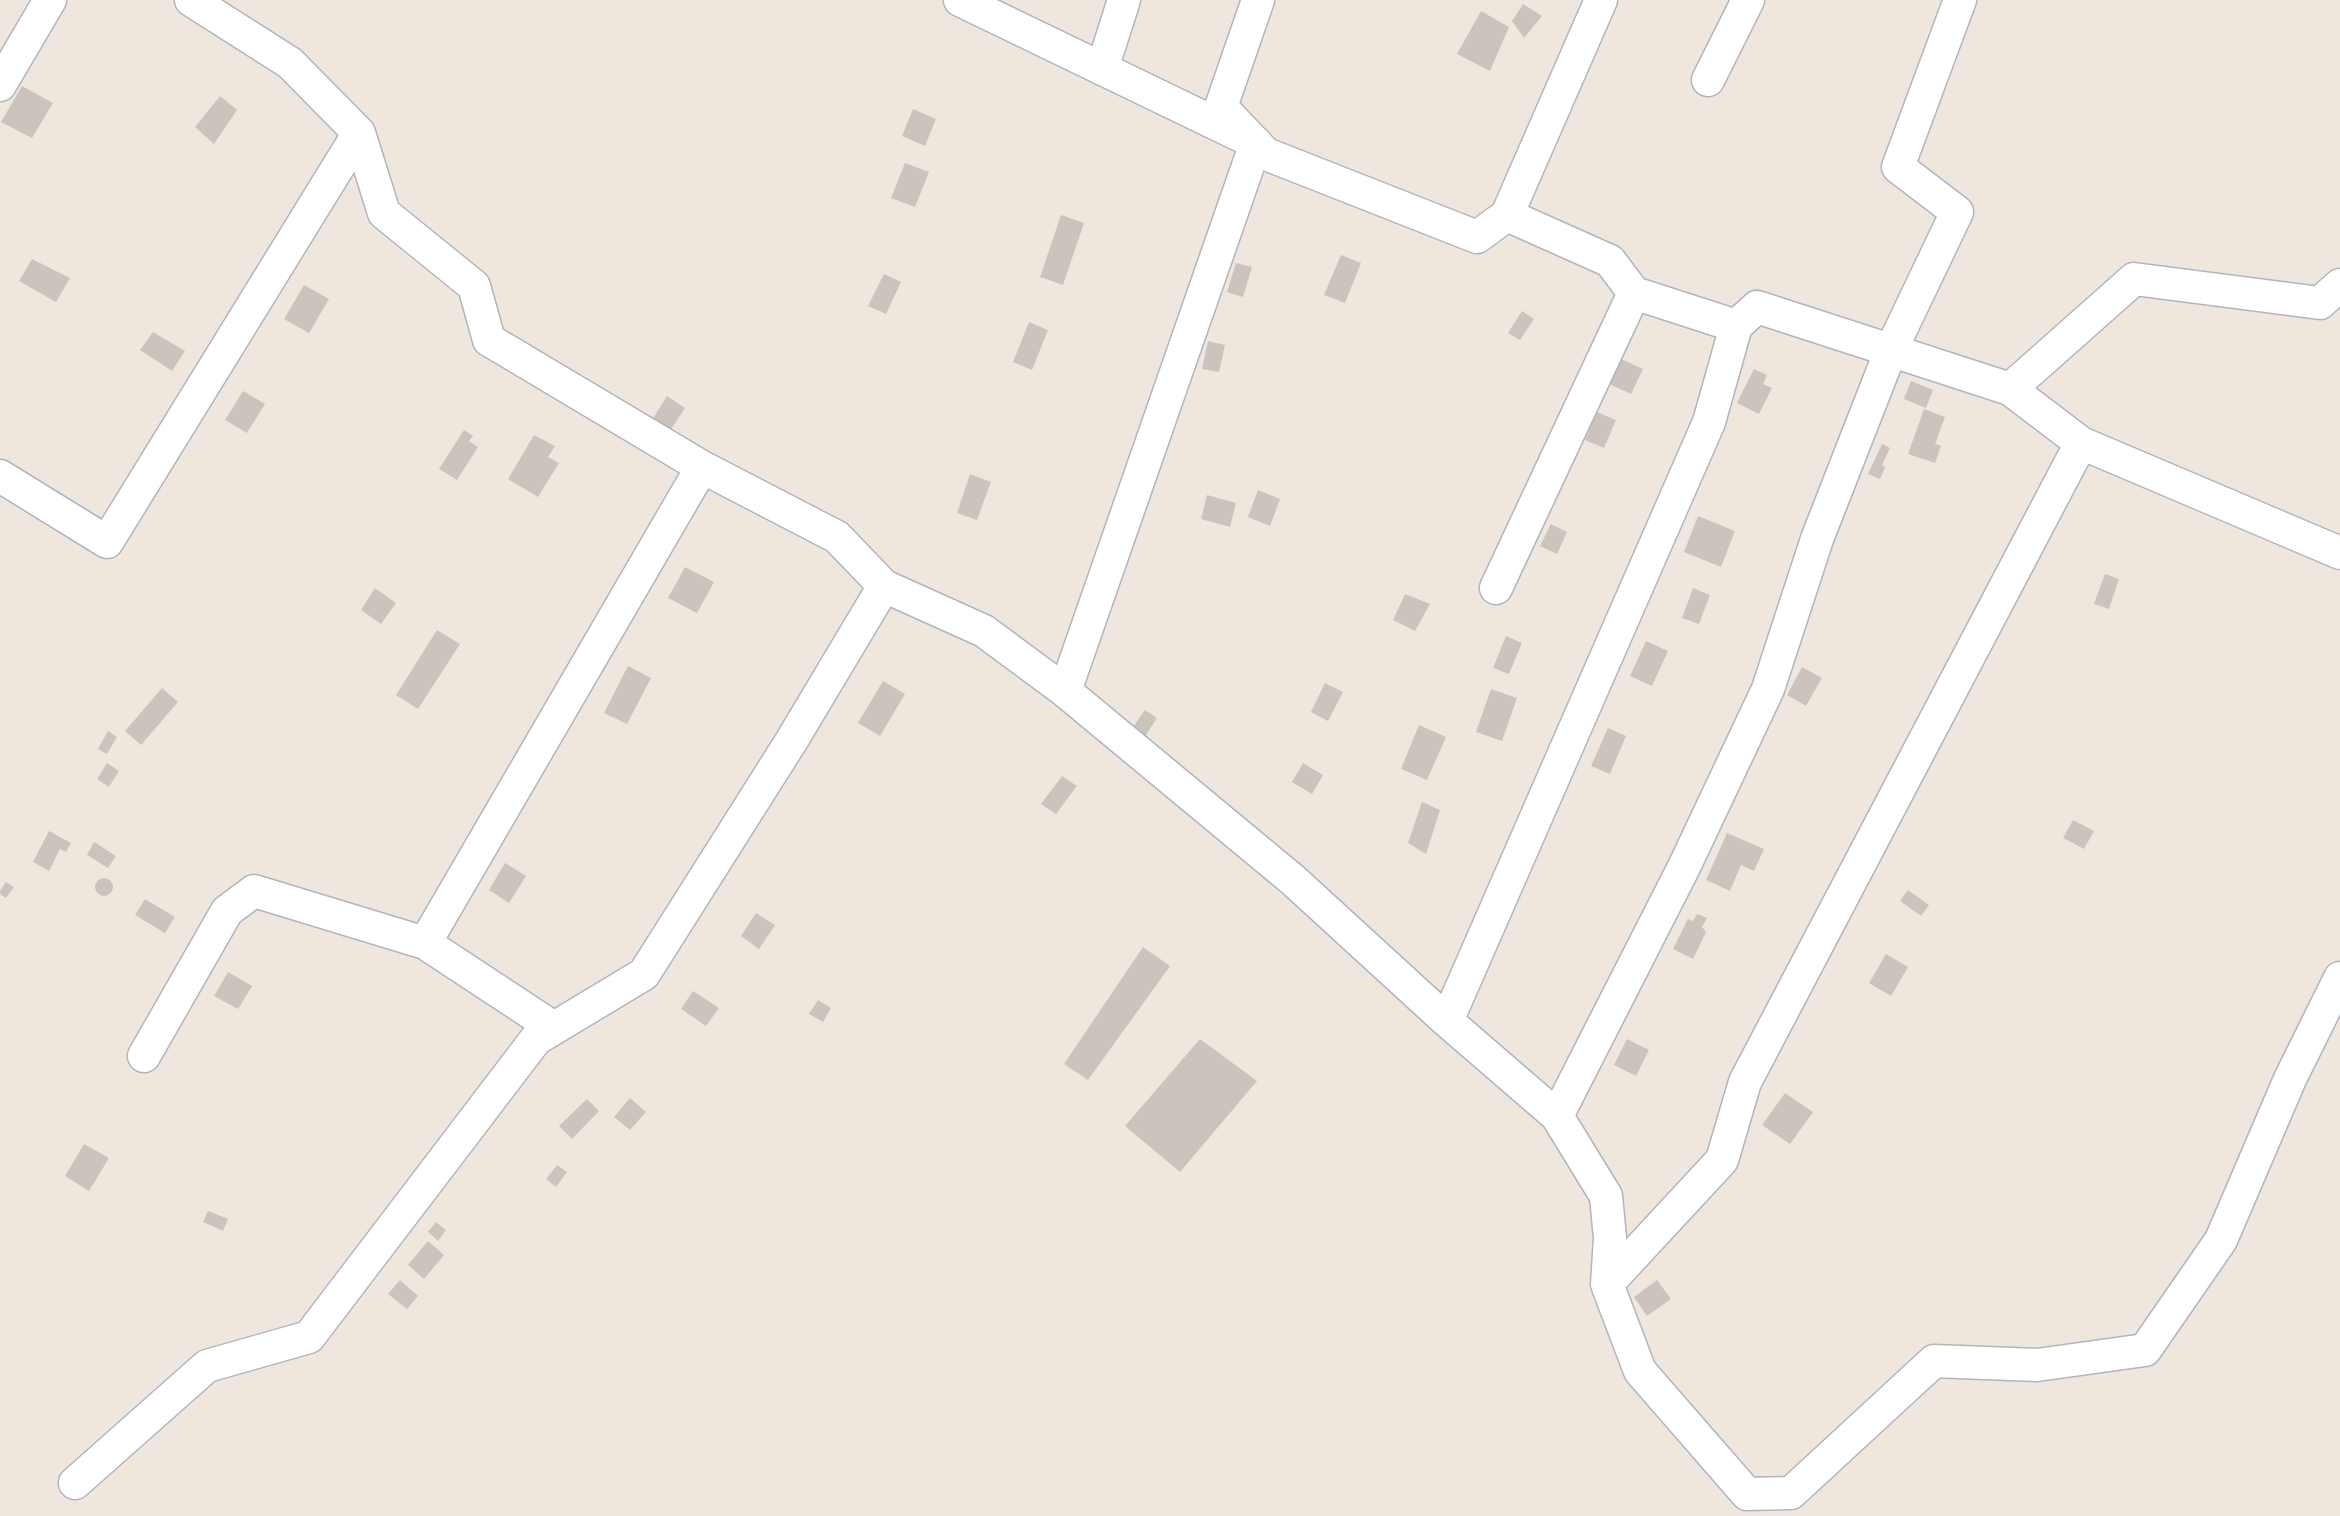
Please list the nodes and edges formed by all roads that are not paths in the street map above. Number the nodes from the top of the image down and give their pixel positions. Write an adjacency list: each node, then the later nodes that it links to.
1 (50, 0): 11 (street)
2 (191, 0): 12 (street)
3 (960, 0): 9 (street)
4 (1124, 0): 9 (street)
5 (1258, 0): 13 (street)
6 (1601, 0): 14 (street)
7 (1748, 0): 10 (street)
8 (1960, 0): 18 (street)
9 (1102, 69): 13 (street)
10 (1707, 80)
11 (0, 85)
12 (359, 133): 21 (street); 22 (street)
13 (1256, 144): 14 (street); 26 (street)
14 (1507, 215): 16 (street)
15 (2340, 285): 19 (street)
16 (1634, 293): 17 (street); 25 (street)
17 (1736, 326): 18 (street); 29 (street)
18 (1891, 350): 19 (street); 32 (street)
19 (2010, 389): 20 (street)
20 (2081, 443): 23 (street); 33 (street)
21 (702, 467): 24 (street); 27 (street)
22 (0, 476)
23 (2340, 553)
24 (884, 586): 26 (street); 30 (street)
25 (1496, 588)
26 (1065, 691): 29 (street)
27 (425, 943): 30 (street); 31 (street)
28 (2340, 978): 33 (street)
29 (1447, 1021): 32 (street)
30 (554, 1028): 34 (street)
31 (144, 1056)
32 (1558, 1116): 33 (street)
33 (1607, 1284)
34 (75, 1483)

